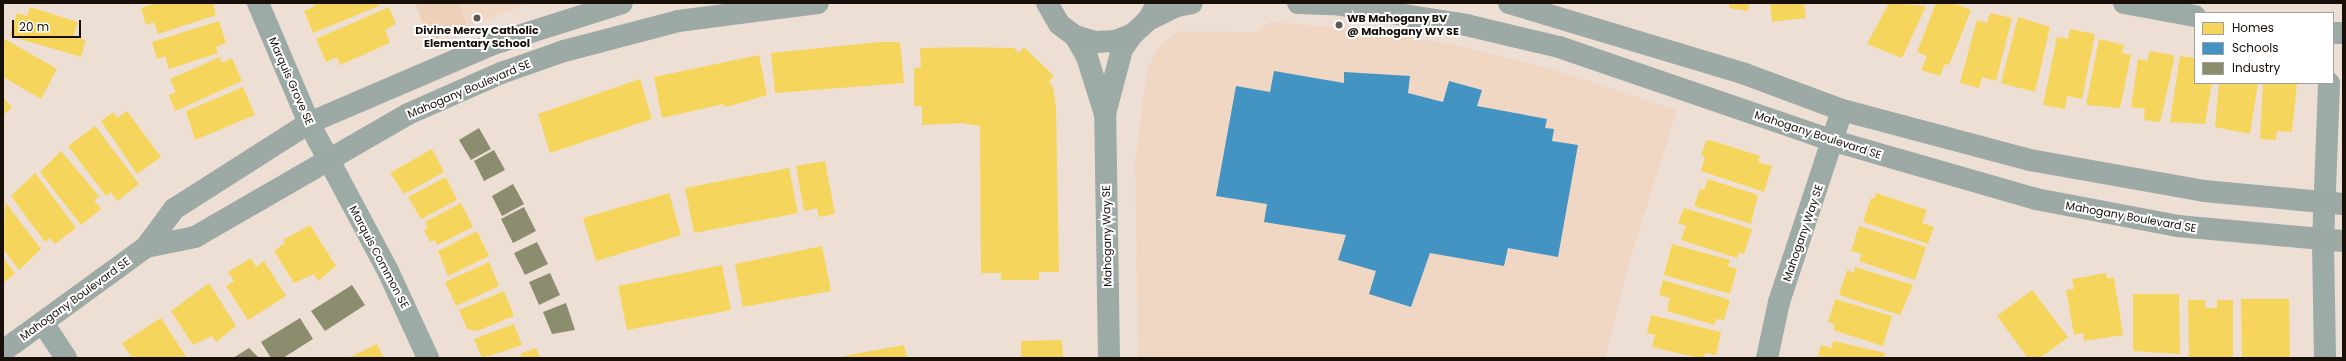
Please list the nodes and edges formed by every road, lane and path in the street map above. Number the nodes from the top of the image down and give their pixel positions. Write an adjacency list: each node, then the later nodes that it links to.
1 (258, 3): 15 (street, Marquis Grove SE)
2 (622, 3): 15 (street, Mahogany Boulevard SE)
3 (818, 3): 17 (street, Mahogany Boulevard SE)
4 (1192, 3): 10 (street)
5 (1298, 3): 16 (street, Mahogany Boulevard SE)
6 (1509, 3): 13 (street)
7 (2124, 3): 9 (street)
8 (1043, 4): 11 (street)
9 (2194, 16)
10 (1147, 19): 11 (street); 14 (street, Mahogany Way SE)
11 (1075, 36): 14 (street, Mahogany Way SE)
12 (2329, 84): 18 (street)
13 (1842, 110): 16 (street, Mahogany Way SE); 18 (street)
14 (1105, 114): 25 (street, Mahogany Way SE)
15 (309, 123): 17 (street, Marquis Grove SE); 20 (street, Mahogany Boulevard SE)
16 (1834, 141): 19 (street, Mahogany Boulevard SE); 26 (street, Mahogany Way SE)
17 (326, 158): 20 (street, Mahogany Boulevard SE); 24 (street, Marquis Common SE)
18 (2334, 204): 19 (street)
19 (2333, 241): 27 (street)
20 (146, 247): 21 (street, Mahogany Boulevard SE)
21 (43, 322): 22 (street, Mahogany Boulevard SE); 23 (street)
22 (3, 351)
23 (66, 358)
24 (428, 358)
25 (1109, 358)
26 (1766, 358)
27 (2325, 358)

